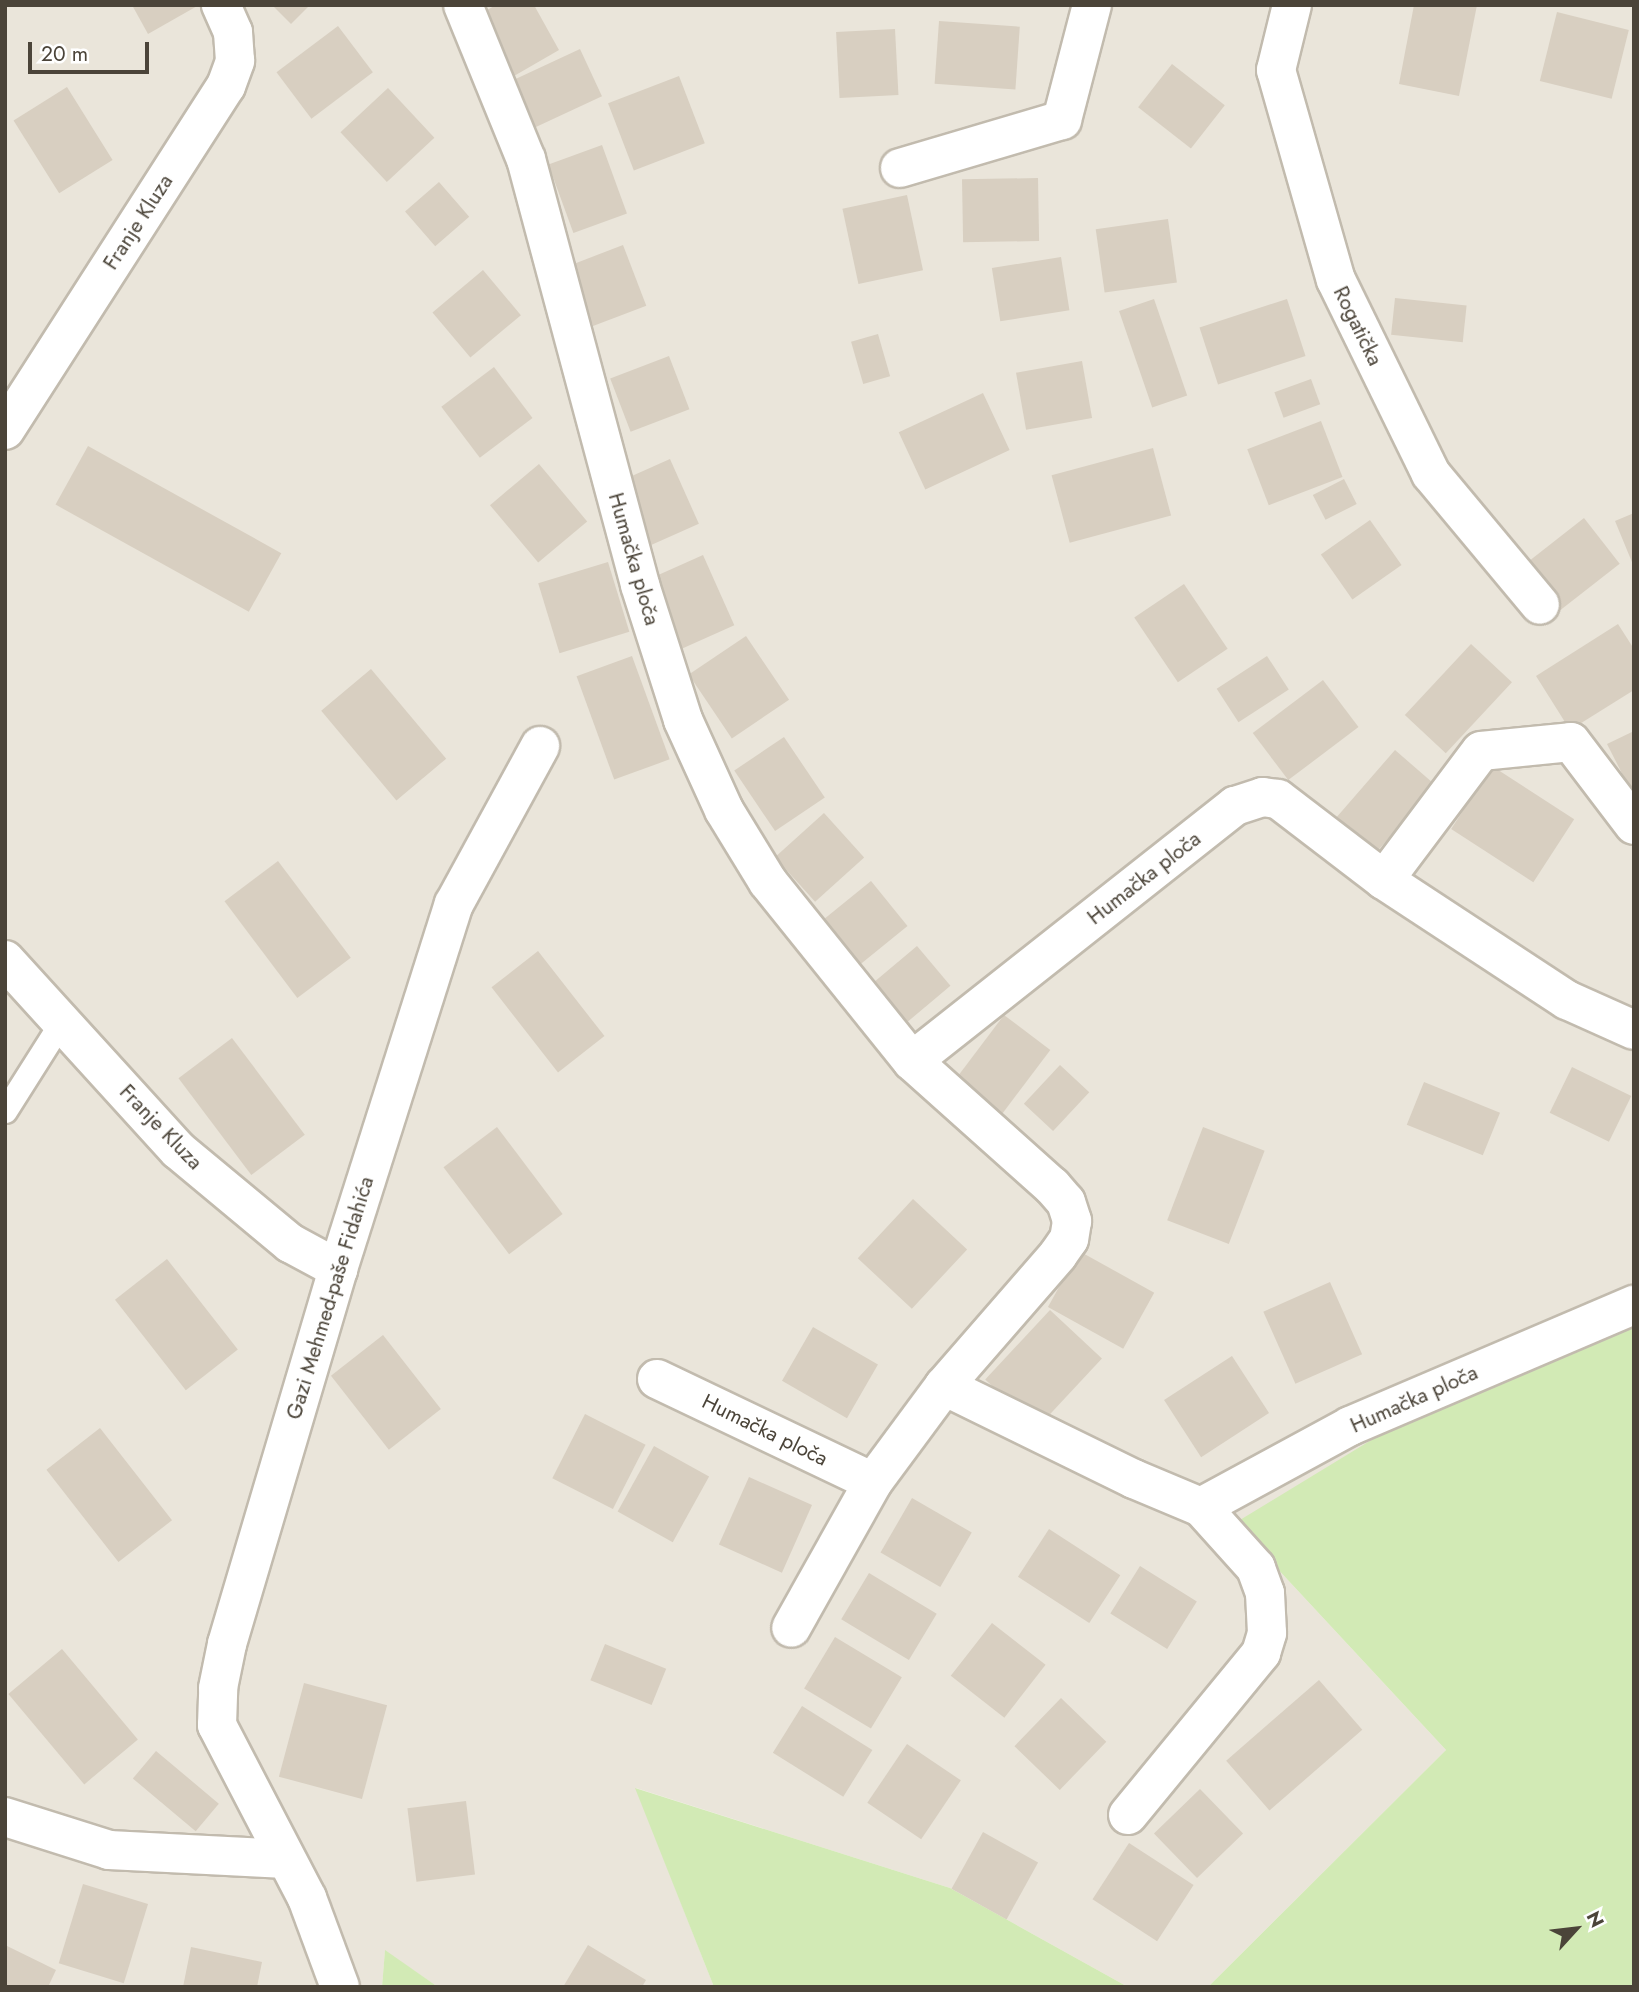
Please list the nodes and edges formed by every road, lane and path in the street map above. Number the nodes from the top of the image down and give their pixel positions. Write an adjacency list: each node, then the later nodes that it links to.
1 (221, 5): 6 (street, Franje Kluza)
2 (463, 5): 14 (street, Humačka ploča)
3 (1092, 5): 5 (street)
4 (1292, 5): 7 (street, Rogatička)
5 (900, 168)
6 (5, 430)
7 (1540, 605)
8 (540, 746): 16 (street, Gazi Mehmed-paše Fidahića)
9 (1634, 825): 10 (street)
10 (1384, 880): 13 (street, Humačka ploča); 14 (street, Humačka ploča)
11 (5, 960): 12 (street, Franje Kluza)
12 (62, 1021): 15 (lane); 16 (street, Franje Kluza)
13 (1634, 1030)
14 (912, 1061): 19 (street, Humačka ploča)
15 (5, 1111)
16 (338, 1269): 25 (street, Gazi Mehmed-paše Fidahića)
17 (1634, 1305): 21 (street, Humačka ploča)
18 (657, 1379): 20 (street, Humačka ploča)
19 (944, 1386): 20 (street, Humačka ploča); 21 (street)
20 (873, 1482): 22 (street, Humačka ploča)
21 (1201, 1507): 23 (street)
22 (791, 1628)
23 (1128, 1815)
24 (5, 1817): 25 (street)
25 (286, 1859): 26 (street, Gazi Mehmed-paše Fidahića)
26 (340, 1987)

